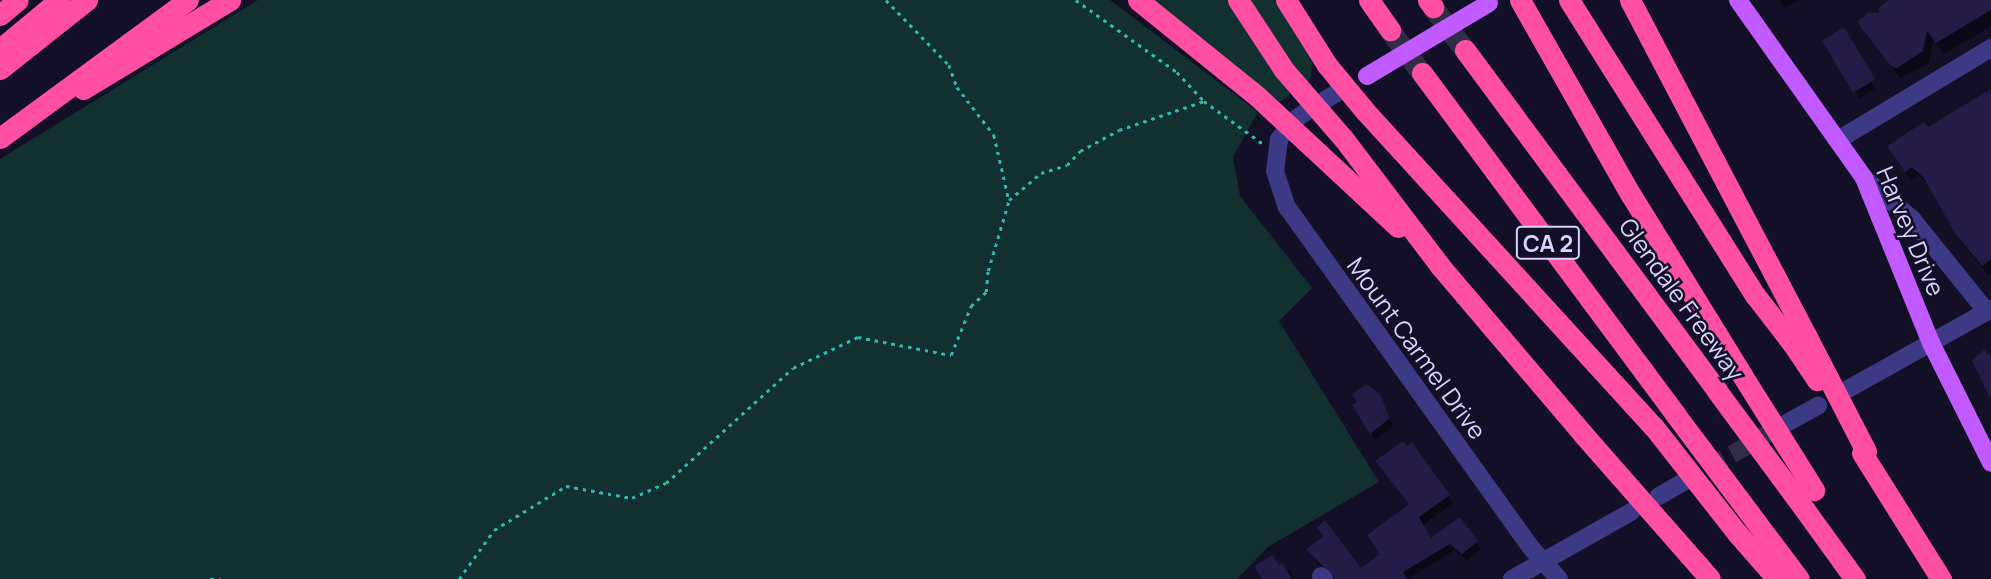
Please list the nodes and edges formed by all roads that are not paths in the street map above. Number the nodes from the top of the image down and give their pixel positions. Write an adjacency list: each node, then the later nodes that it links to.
1 (18, 0): 16 (highway)
2 (43, 0): 18 (highway)
3 (59, 0): 20 (highway)
4 (87, 0): 22 (highway)
5 (188, 0): 26 (highway)
6 (230, 0): 26 (highway)
7 (1138, 0): 31 (highway, bridge)
8 (1238, 0): 31 (highway, bridge)
9 (1286, 0): 24 (highway)
10 (1368, 0): 17 (highway)
11 (1520, 0): 40 (highway, bridge)
12 (1569, 0): 33 (highway)
13 (1630, 0): 33 (highway)
14 (1738, 0): 29 (main road, Harvey Drive)
15 (1491, 1): 24 (main road, bridge)
16 (0, 15)
17 (1390, 30)
18 (0, 35)
19 (1991, 48): 29 (street)
20 (0, 49)
21 (1465, 50): 40 (highway, Glendale Freeway / CA 2, bridge)
22 (0, 69)
23 (1422, 73): 48 (highway, CA 2, bridge)
24 (1345, 88): 25 (street); 47 (highway, bridge)
25 (1325, 100)
26 (34, 112): 28 (highway)
27 (1296, 120): 43 (street, Mount Carmel Drive)
28 (0, 138)
29 (1838, 139): 30 (main road, Harvey Drive)
30 (1864, 178): 32 (street); 34 (main road, Harvey Drive)
31 (1440, 266): 44 (highway, bridge)
32 (1989, 310): 34 (street)
33 (1799, 339): 50 (highway, bridge)
34 (1931, 343): 35 (street); 38 (main road, Harvey Drive)
35 (1848, 389)
36 (1818, 406): 37 (street)
37 (1785, 425)
38 (1991, 463)
39 (1685, 481): 41 (street)
40 (1805, 495): 49 (highway)
41 (1659, 496)
42 (1631, 512): 43 (street)
43 (1542, 562): 45 (street); 46 (street, Mount Carmel Drive)
44 (1704, 572)
45 (1512, 579)
46 (1559, 579)
47 (1777, 579)
48 (1799, 579)
49 (1855, 579)
50 (1941, 579)

